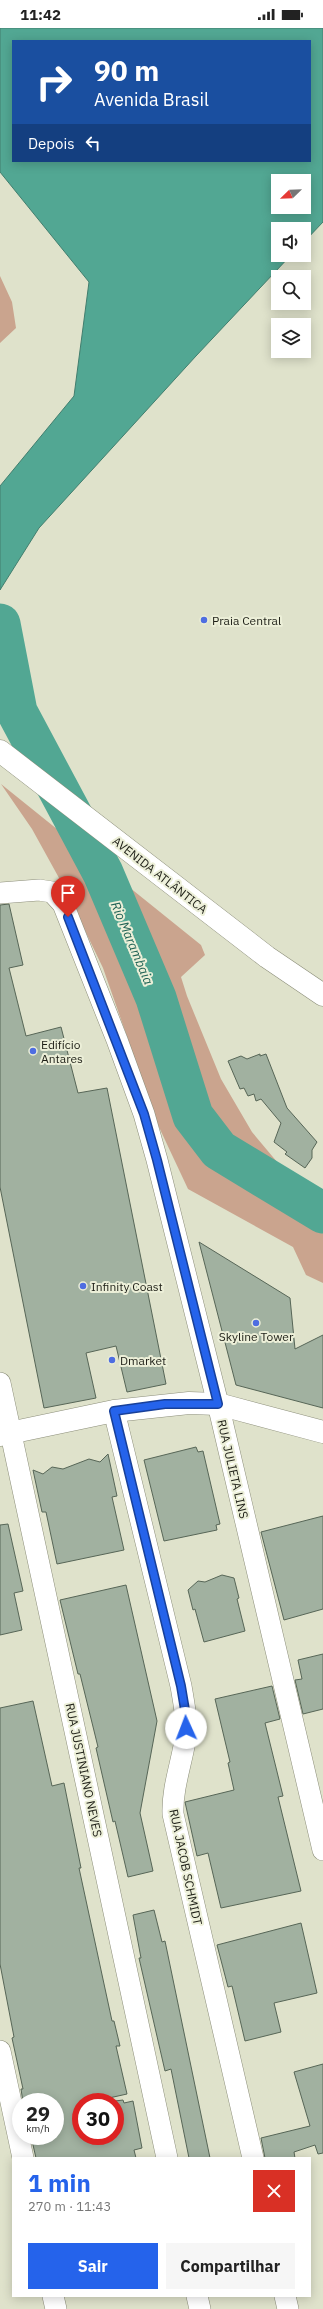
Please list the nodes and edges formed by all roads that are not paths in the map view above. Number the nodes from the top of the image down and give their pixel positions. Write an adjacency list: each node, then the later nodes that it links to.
1 (0, 751): 3 (main road, AVENIDA ATLÂNTICA)
2 (0, 893): 5 (street, RUA JULIETA LINS)
3 (323, 995)
4 (0, 1383): 8 (street, RUA JUSTINIANO NEVES)
5 (218, 1404): 6 (main road); 7 (main road); 9 (street, RUA JULIETA LINS)
6 (114, 1411): 8 (main road); 13 (street, RUA JACOB SCHMIDT)
7 (323, 1432)
8 (5, 1434): 12 (street, RUA JUSTINIANO NEVES)
9 (323, 1850)
10 (0, 2051): 11 (street)
11 (23, 2157)
12 (168, 2157)
13 (253, 2157)
14 (53, 2297): 17 (street)
15 (197, 2297): 18 (street)
16 (285, 2297): 19 (street)
17 (56, 2309)
18 (200, 2309)
19 (288, 2309)

